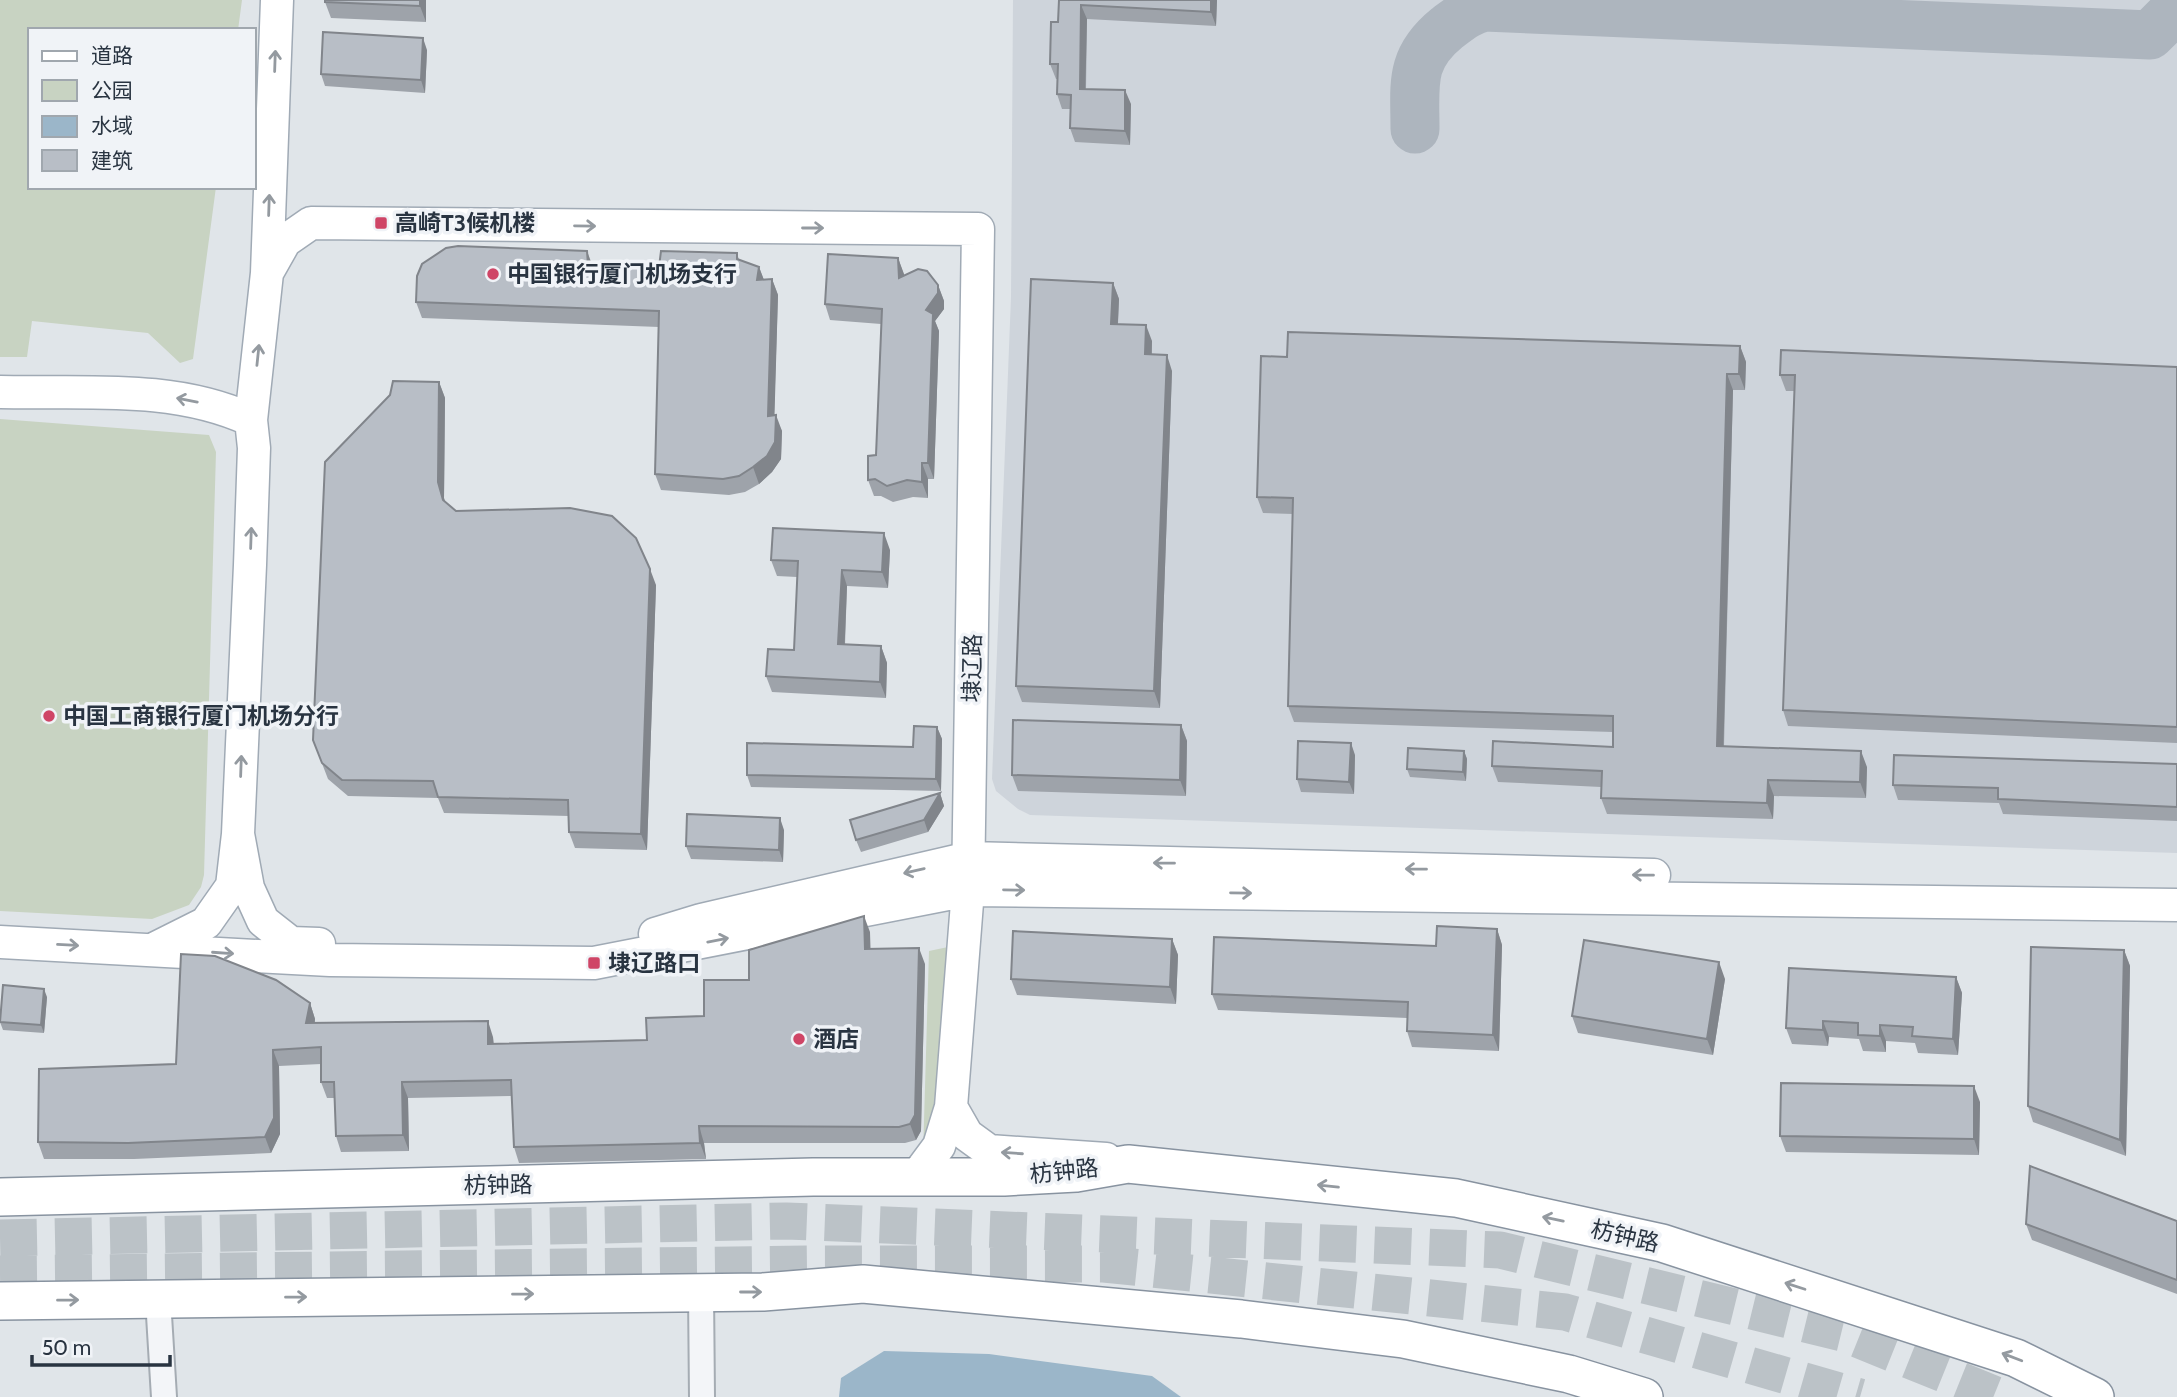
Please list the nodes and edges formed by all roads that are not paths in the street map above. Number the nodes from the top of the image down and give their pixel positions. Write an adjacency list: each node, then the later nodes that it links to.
1 (277, 0): 2 (main road, one-way to 1)
2 (267, 273): 4 (main road, one-way to 2); 6 (main road, 埭辽路, one-way to 6)
3 (0, 393): 4 (main road, one-way to 3)
4 (251, 420): 5 (main road, one-way to 4)
5 (238, 834): 6 (main road, one-way to 5); 11 (main road)
6 (969, 858): 7 (main road, one-way to 6); 8 (main road, 埭辽路)
7 (2177, 887)
8 (968, 890): 9 (main road, one-way to 9); 11 (main road, one-way to 8); 12 (main road, 埭辽路)
9 (2177, 905)
10 (0, 942): 11 (main road, one-way to 11)
11 (155, 949)
12 (951, 1107): 13 (main road, one-way to 12); 14 (main road, 埭辽路)
13 (1128, 1164): 14 (highway, 枋钟路); 19 (highway, 枋钟路, one-way to 13)
14 (916, 1177): 15 (highway, 枋钟路)
15 (0, 1197)
16 (701, 1292): 17 (highway, one-way to 16); 21 (street); 22 (highway, one-way to 22)
17 (158, 1299): 18 (highway, one-way to 17); 20 (street)
18 (0, 1301)
19 (2040, 1385): 23 (highway, 枋钟路)
20 (164, 1397)
21 (702, 1397)
22 (1644, 1397)
23 (2095, 1397)

